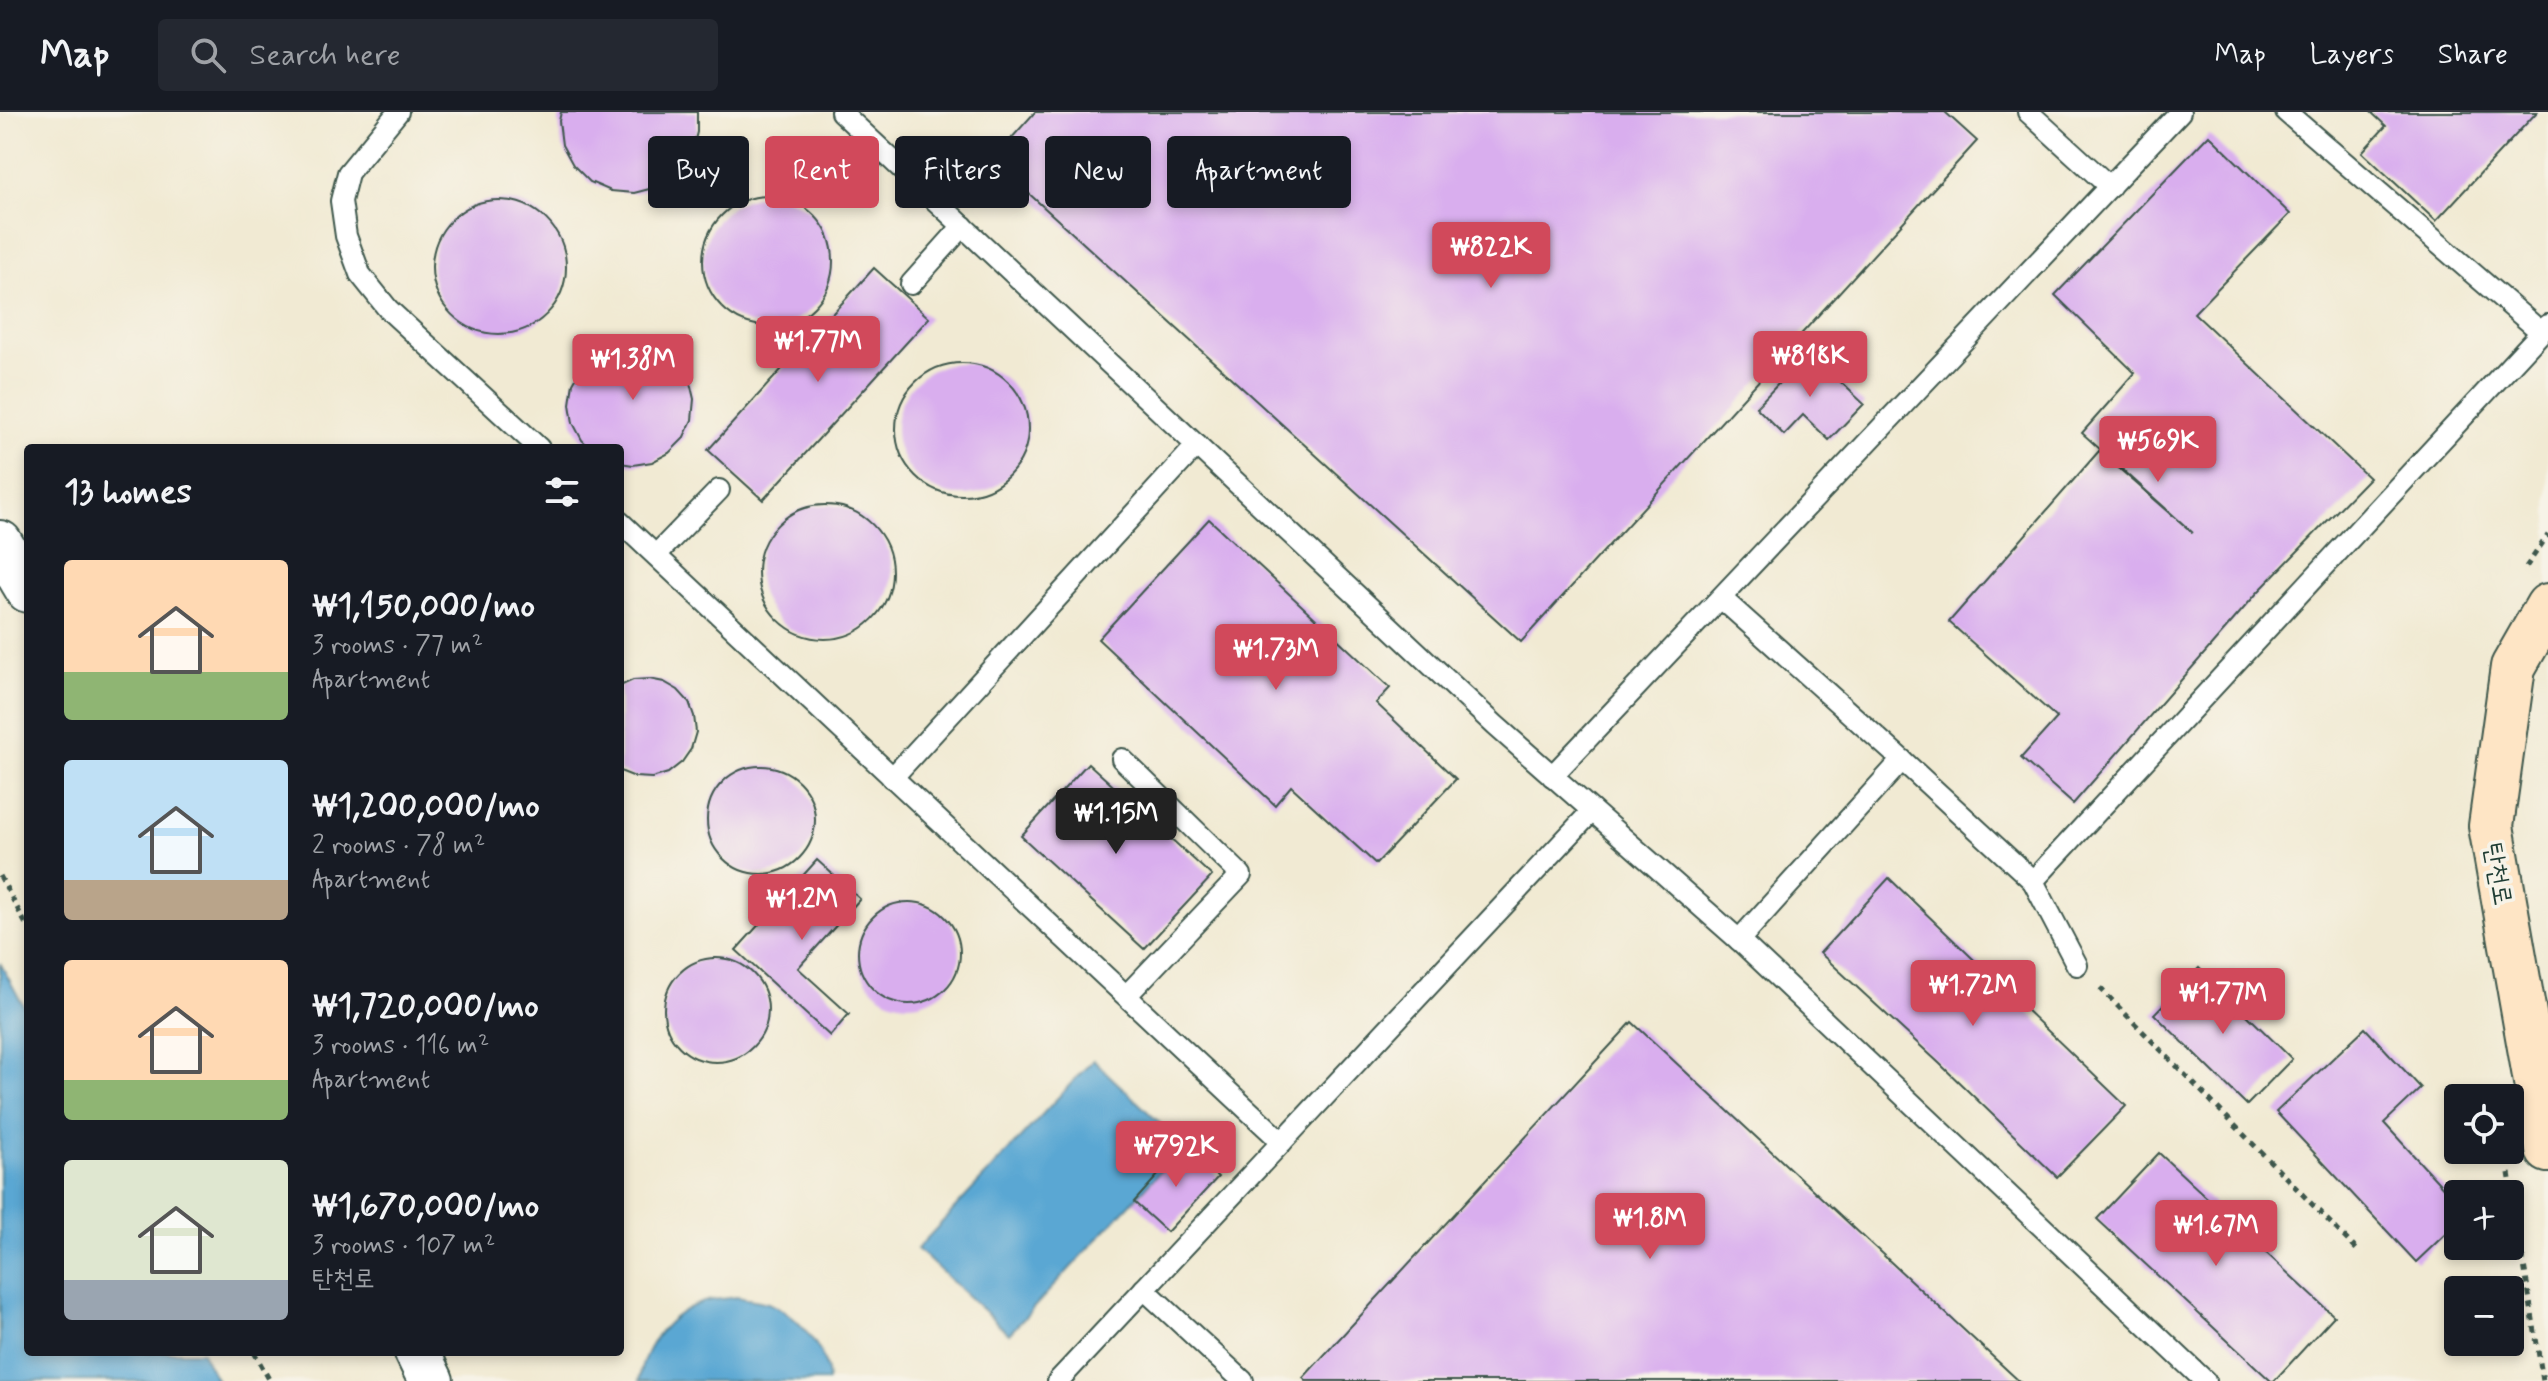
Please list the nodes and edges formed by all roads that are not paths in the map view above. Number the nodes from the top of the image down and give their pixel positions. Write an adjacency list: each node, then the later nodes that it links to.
1 (398, 112): 10 (lane)
2 (841, 112): 7 (lane)
3 (2028, 112): 6 (lane)
4 (2180, 112): 6 (lane)
5 (2286, 112): 9 (lane)
6 (2110, 187): 17 (lane)
7 (963, 226): 8 (lane); 11 (lane)
8 (911, 284)
9 (2545, 328): 24 (lane)
10 (535, 444)
11 (1197, 445): 21 (lane); 22 (lane)
12 (719, 490): 15 (lane)
13 (624, 526): 15 (lane)
14 (0, 543): 16 (street)
15 (656, 555): 22 (lane)
16 (24, 583)
17 (1721, 598): 20 (lane); 21 (lane)
18 (2548, 606): 29 (main road, 탄천로)
19 (1122, 759): 27 (lane)
20 (1902, 760): 24 (lane); 25 (lane)
21 (1552, 776): 23 (lane)
22 (892, 778): 27 (lane)
23 (1592, 811): 25 (lane); 28 (lane)
24 (2033, 881): 26 (lane)
25 (1739, 940): 35 (lane)
26 (2077, 965)
27 (1127, 995): 28 (lane)
28 (1282, 1142): 30 (lane)
29 (2548, 1150)
30 (1144, 1289): 33 (lane); 34 (lane)
31 (419, 1356): 32 (street)
32 (431, 1381)
33 (1058, 1381)
34 (1243, 1381)
35 (2205, 1381)

